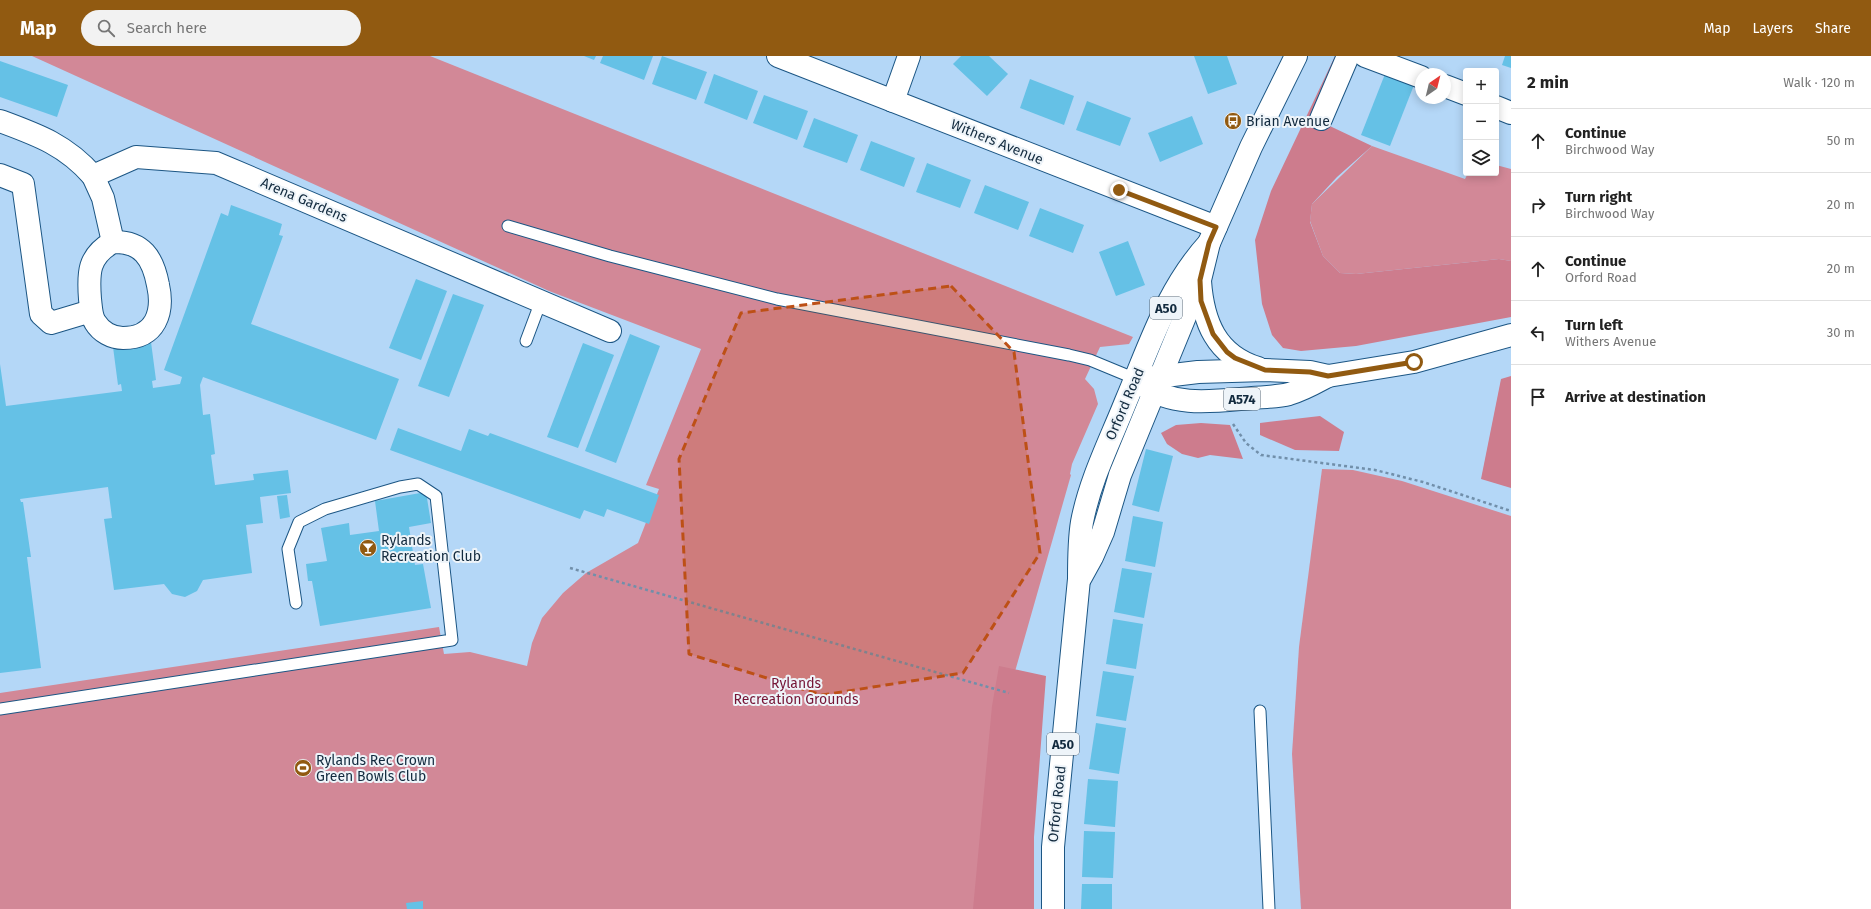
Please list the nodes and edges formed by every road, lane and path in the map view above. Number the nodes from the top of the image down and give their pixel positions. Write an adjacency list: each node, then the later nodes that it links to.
1 (778, 56): 9 (street, Withers Avenue)
2 (909, 56): 9 (street)
3 (1296, 56): 17 (street, Orford Road / A50)
4 (1348, 56): 12 (street)
5 (1365, 56): 6 (street)
6 (1415, 75)
7 (1451, 88): 8 (street)
8 (1463, 93)
9 (893, 101): 17 (street, Withers Avenue)
10 (1499, 108): 11 (street)
11 (1511, 113)
12 (1321, 119)
13 (0, 120): 15 (street)
14 (0, 175): 21 (street)
15 (93, 176): 18 (street); 20 (street, Arena Gardens)
16 (508, 226): 27 (lane)
17 (1212, 235): 19 (street, Orford Road / A50); 27 (street, Orford Road / A50)
18 (113, 242): 21 (street); 21 (street)
19 (1200, 280): 25 (street, A574); 28 (street, Orford Road / A50)
20 (541, 301): 22 (street, Arena Gardens); 24 (lane)
21 (91, 311)
22 (610, 331)
23 (1511, 335): 26 (street, A574)
24 (526, 341)
25 (1265, 370): 26 (street, A574); 28 (street, A574)
26 (1328, 376): 28 (street, A574)
27 (1136, 379): 28 (street, A574); 32 (street, Orford Road / A50)
28 (1157, 384): 32 (street, Orford Road / A50)
29 (1228, 421): 30 (path)
30 (1511, 511)
31 (570, 568): 34 (path)
32 (1079, 579): 37 (street, Orford Road / A50)
33 (296, 603): 35 (lane)
34 (1009, 693)
35 (0, 709)
36 (1260, 711): 38 (lane)
37 (1053, 909)
38 (1269, 909)

